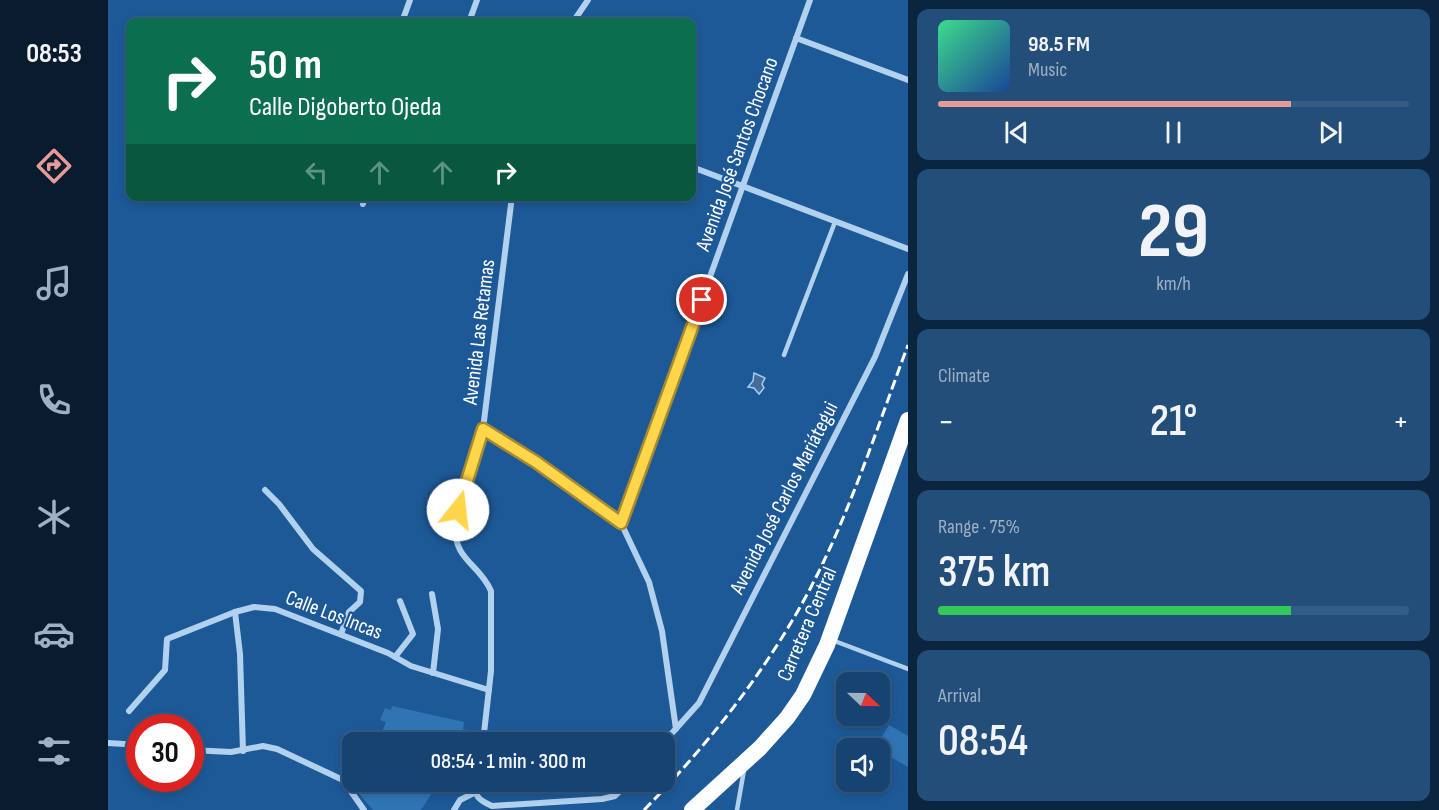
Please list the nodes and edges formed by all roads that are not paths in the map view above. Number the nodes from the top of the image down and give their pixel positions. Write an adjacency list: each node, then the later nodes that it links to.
1 (410, 0): 5 (street)
2 (477, 0): 6 (street)
3 (588, 0): 7 (street)
4 (810, 0): 8 (street, Avenida José Santos Chocano)
5 (403, 18)
6 (470, 18)
7 (576, 18)
8 (796, 38): 9 (street); 11 (street, Avenida José Santos Chocano)
9 (908, 80)
10 (696, 168): 11 (street)
11 (742, 188): 13 (street); 20 (street, Avenida José Santos Chocano)
12 (511, 201): 18 (street, Avenida Las Retamas)
13 (835, 222): 14 (street); 16 (lane)
14 (908, 249)
15 (908, 274): 31 (street, Avenida José Carlos Mariátegui)
16 (784, 355)
17 (908, 420): 25 (highway, Carretera Central)
18 (483, 429): 20 (street); 29 (street, Avenida Las Retamas)
19 (265, 490): 24 (street)
20 (621, 523): 31 (street)
21 (432, 594): 28 (street)
22 (400, 602): 26 (street)
23 (234, 612): 24 (street, Calle Los Incas); 30 (street, Calle Los Incas); 37 (street)
24 (341, 634): 26 (street, Calle Los Incas)
25 (830, 639): 27 (lane); 38 (highway, Carretera Central)
26 (395, 657): 28 (street, Calle Los Incas)
27 (908, 669)
28 (432, 673): 29 (street, Calle Los Incas)
29 (489, 690): 32 (street, Avenida Las Retamas)
30 (129, 711)
31 (676, 729): 33 (street, Avenida José Carlos Mariátegui)
32 (484, 732)
33 (673, 732)
34 (108, 744): 35 (street)
35 (126, 745)
36 (204, 750): 37 (street)
37 (243, 751): 41 (street)
38 (745, 761): 43 (highway, Carretera Central); 44 (lane)
39 (619, 792): 40 (street)
40 (476, 795): 42 (street)
41 (364, 810)
42 (454, 810)
43 (692, 810)
44 (737, 810)

